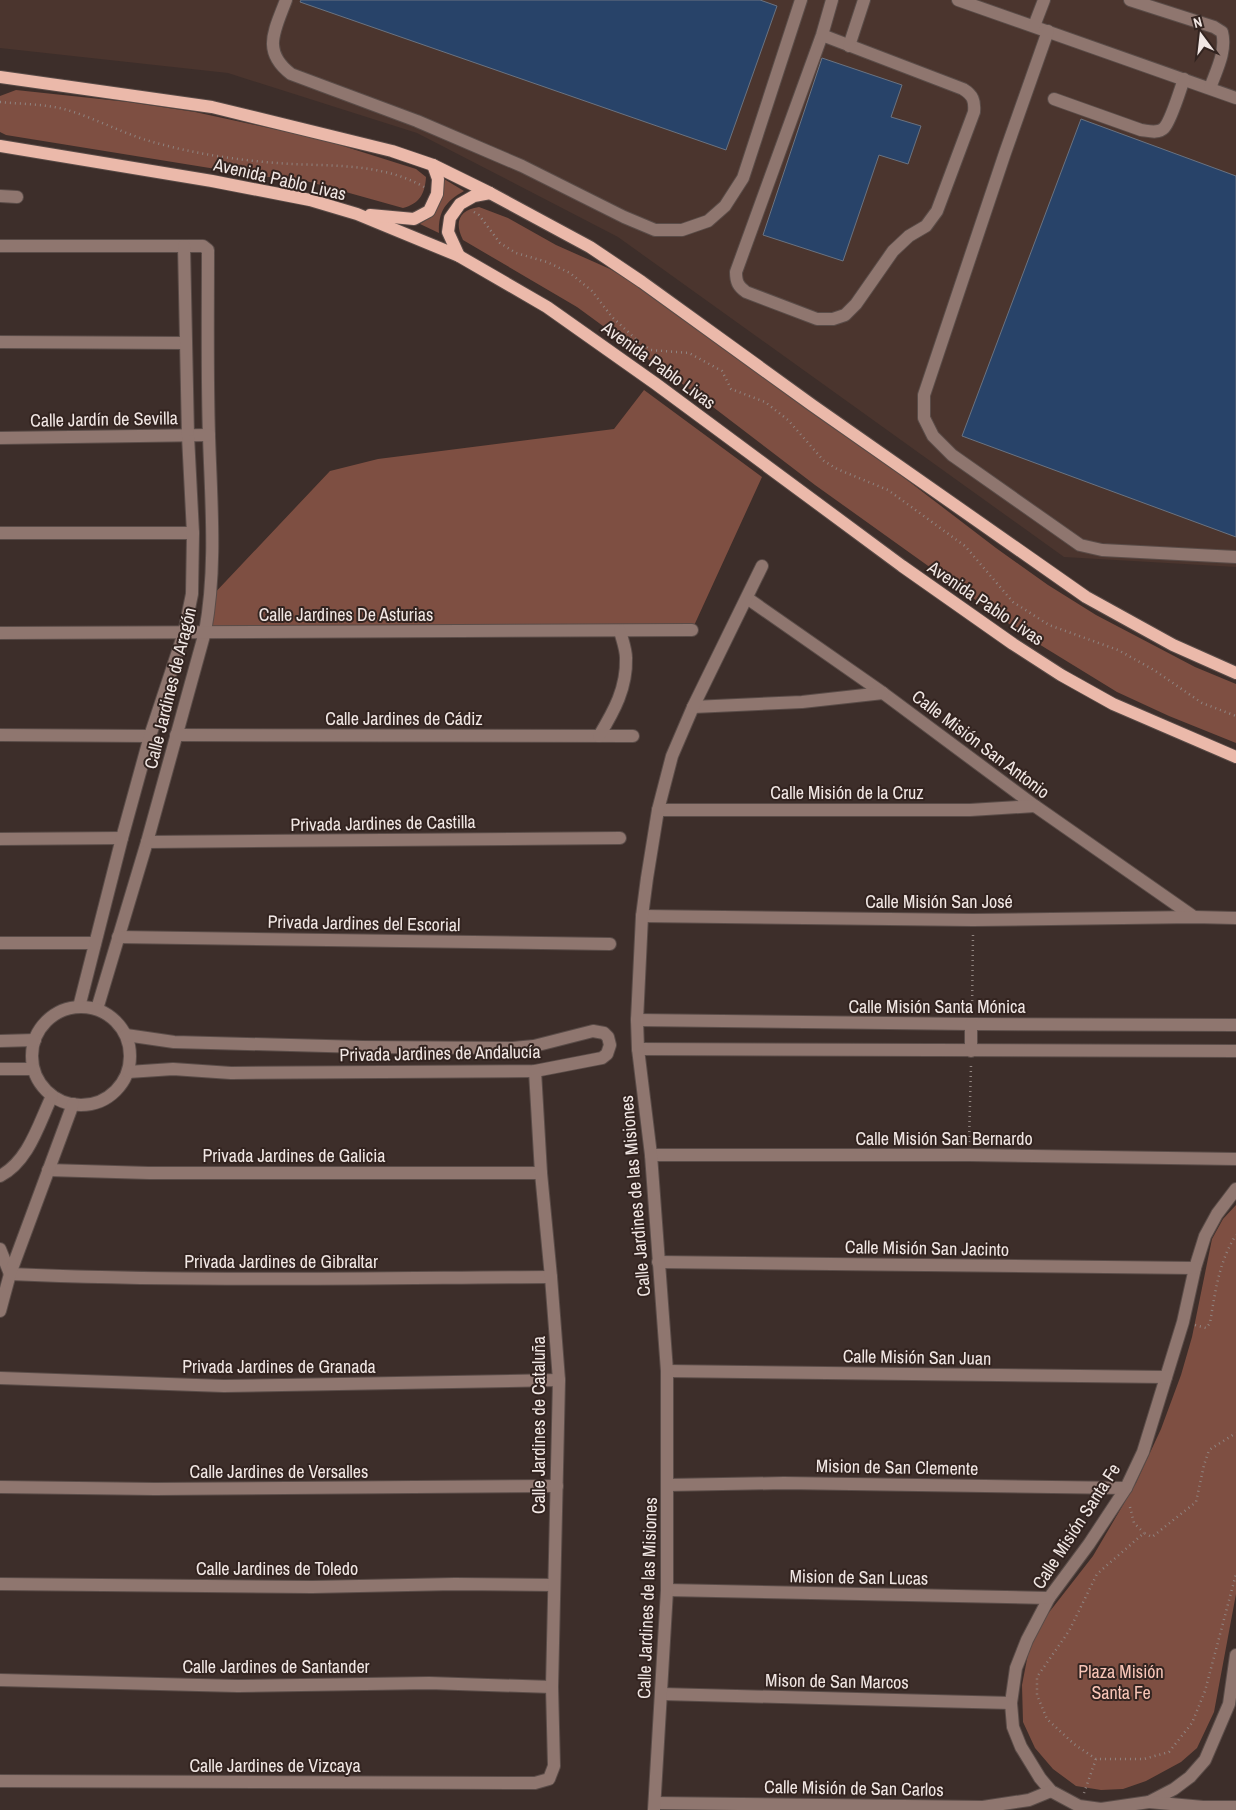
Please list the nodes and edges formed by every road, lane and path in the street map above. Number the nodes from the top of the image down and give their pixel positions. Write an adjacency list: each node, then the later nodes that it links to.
1 (286, 0): 2 (street)
2 (801, 0)
3 (832, 0): 10 (street)
4 (864, 0): 11 (street)
5 (958, 0): 8 (street)
6 (1044, 0): 8 (street)
7 (1130, 0): 16 (street)
8 (1034, 26): 9 (street)
9 (1048, 30): 14 (street); 36 (street)
10 (822, 35): 11 (street); 11 (street)
11 (850, 46)
12 (0, 77): 13 (main road)
13 (15, 79): 15 (main road); 20 (main road)
14 (1184, 79): 16 (street); 18 (street)
15 (0, 82)
16 (1210, 88): 17 (street)
17 (1236, 98)
18 (1054, 99)
19 (0, 146): 24 (main road, Avenida Pablo Livas)
20 (433, 165): 21 (main road); 24 (main road)
21 (490, 193): 27 (main road); 44 (main road)
22 (0, 196): 23 (street)
23 (17, 197)
24 (358, 214): 27 (main road, Avenida Pablo Livas)
25 (0, 246): 26 (street)
26 (184, 246): 29 (street, Calle Jardines de Aragón); 31 (street, Calle Jardines de Aragón)
27 (459, 256): 53 (main road, Avenida Pablo Livas)
28 (0, 342): 29 (street)
29 (186, 343): 32 (street, Calle Jardines de Aragón)
30 (722, 371): 47 (path)
31 (209, 435): 32 (street, Calle Jardín de Sevilla); 41 (street, Calle Jardines de Aragón)
32 (188, 436): 33 (street, Calle Jardín de Sevilla); 35 (street, Calle Jardines de Aragón)
33 (0, 438)
34 (0, 533): 35 (street)
35 (193, 533): 43 (street, Calle Jardines de Aragón)
36 (1236, 557)
37 (762, 566): 38 (street, Calle Jardines de las Misiones)
38 (747, 598): 45 (street, Calle Misión San Antonio); 46 (street, Calle Jardines de las Misiones)
39 (692, 630): 40 (street, Calle Jardines De Asturias)
40 (620, 631): 41 (street, Calle Jardines De Asturias); 51 (street)
41 (205, 632): 43 (street, Calle Jardines De Asturias); 49 (street, Calle Jardines de Aragón)
42 (0, 633): 43 (street, Calle Jardines De Asturias)
43 (184, 633): 50 (street, Calle Jardines de Aragón)
44 (1236, 673)
45 (883, 693): 46 (street); 54 (street, Calle Misión San Antonio)
46 (693, 707): 55 (street, Calle Jardines de las Misiones)
47 (1236, 716)
48 (0, 735): 50 (street)
49 (176, 735): 51 (street, Calle Jardines de Cádiz); 59 (street, Calle Jardines de Aragón)
50 (150, 736): 56 (street, Calle Jardines de Aragón)
51 (599, 736): 52 (street, Calle Jardines de Cádiz)
52 (633, 736)
53 (1236, 756)
54 (1035, 806): 55 (street, Calle Misión de la Cruz); 61 (street, Calle Misión San Antonio)
55 (658, 810): 60 (street, Calle Jardines de las Misiones)
56 (122, 838): 58 (street); 66 (street, Calle Jardines de Aragón)
57 (620, 838): 59 (street, Privada Jardines de Castilla)
58 (0, 839)
59 (147, 842): 64 (street, Calle Jardines de Aragón)
60 (642, 916): 63 (street, Calle Misión San José); 70 (street, Calle Jardines de las Misiones)
61 (1194, 917): 62 (street, Calle Misión San José); 63 (street, Calle Misión San José)
62 (1236, 918)
63 (973, 920): 71 (path)
64 (118, 937): 67 (street, Privada Jardines del Escorial); 69 (street, Calle Jardines de Aragón)
65 (0, 943): 66 (street)
66 (95, 943): 68 (street, Calle Jardines de Aragón)
67 (610, 944)
68 (78, 1007): 69 (street); 74 (street)
69 (97, 1009): 73 (street)
70 (637, 1020): 71 (street, Calle Misión Santa Mónica); 76 (street, Calle Jardines de las Misiones)
71 (972, 1024): 72 (street, Calle Misión Santa Mónica); 77 (street)
72 (1236, 1024)
73 (126, 1035): 81 (street, Privada Jardines de Andalucía); 82 (street)
74 (35, 1040): 75 (street); 79 (street)
75 (0, 1041)
76 (638, 1049): 77 (street); 85 (street, Calle Jardines de las Misiones)
77 (971, 1051): 78 (street); 86 (path)
78 (1236, 1051)
79 (34, 1068): 80 (street); 83 (street)
80 (0, 1069)
81 (535, 1071): 82 (street, Privada Jardines de Andalucía); 89 (street, Calle Jardines de Cataluña)
82 (128, 1072): 84 (street)
83 (52, 1096): 84 (street); 90 (street)
84 (73, 1104): 88 (street)
85 (652, 1155): 86 (street, Calle Misión San Bernardo); 94 (street, Calle Jardines de las Misiones)
86 (969, 1155): 87 (street, Calle Misión San Bernardo)
87 (1236, 1159)
88 (48, 1170): 89 (street, Privada Jardines de Galicia); 96 (street)
89 (541, 1173): 97 (street, Calle Jardines de Cataluña)
90 (0, 1176)
91 (1236, 1189): 95 (street, Calle Misión Santa Fe)
92 (1236, 1235): 99 (path)
93 (0, 1249): 96 (street)
94 (658, 1262): 95 (street, Calle Misión San Jacinto); 100 (street, Calle Jardines de las Misiones)
95 (1195, 1268): 99 (street, Calle Misión Santa Fe)
96 (10, 1274): 97 (street, Privada Jardines de Gibraltar); 98 (street)
97 (551, 1277): 103 (street, Calle Jardines de Cataluña)
98 (0, 1311)
99 (1183, 1322): 102 (street, Calle Misión Santa Fe)
100 (667, 1371): 102 (street, Calle Misión San Juan); 105 (street, Calle Jardines de las Misiones)
101 (0, 1378): 103 (street, Privada Jardines de Granada)
102 (1166, 1378): 108 (street, Calle Misión Santa Fe)
103 (558, 1380): 107 (street, Calle Jardines de Cataluña)
104 (1236, 1433): 109 (path)
105 (667, 1485): 108 (street, Mision de San Clemente); 113 (street, Calle Jardines de las Misiones)
106 (0, 1486): 107 (street, Calle Jardines de Versalles)
107 (557, 1486): 112 (street, Calle Jardines de Cataluña)
108 (1126, 1488): 109 (path); 114 (street, Calle Misión Santa Fe)
109 (1144, 1533): 121 (path)
110 (1236, 1574): 121 (path)
111 (0, 1584): 112 (street, Calle Jardines de Toledo)
112 (554, 1585): 117 (street, Calle Jardines de Cataluña)
113 (667, 1590): 114 (street, Mision de San Lucas); 118 (street, Calle Jardines de las Misiones)
114 (1049, 1598): 119 (street, Calle Misión Santa Fe)
115 (1236, 1655): 120 (street, Calle Misión Santa Fe)
116 (0, 1680): 117 (street, Calle Jardines de Santander)
117 (552, 1686): 122 (street, Calle Jardines de Cataluña)
118 (662, 1694): 119 (street, Mison de San Marcos); 127 (street, Calle Jardines de las Misiones)
119 (1011, 1703): 124 (street, Calle Misión Santa Fe)
120 (1233, 1704): 125 (street, Calle Misión Santa Fe)
121 (1096, 1759): 129 (path)
122 (549, 1779): 123 (street, Calle Jardines de Vizcaya)
123 (0, 1781)
124 (1051, 1791): 126 (street, Calle Misión Santa Fe); 127 (street, Calle Misión de San Carlos)
125 (1150, 1802): 128 (street); 130 (street, Calle Misión Santa Fe)
126 (1063, 1804): 129 (street, Calle Misión Santa Fe)
127 (654, 1806)
128 (1236, 1807)
129 (1079, 1808): 131 (street, Calle Misión Santa Fe)
130 (1114, 1809): 131 (street, Calle Misión Santa Fe)
131 (1101, 1810)

